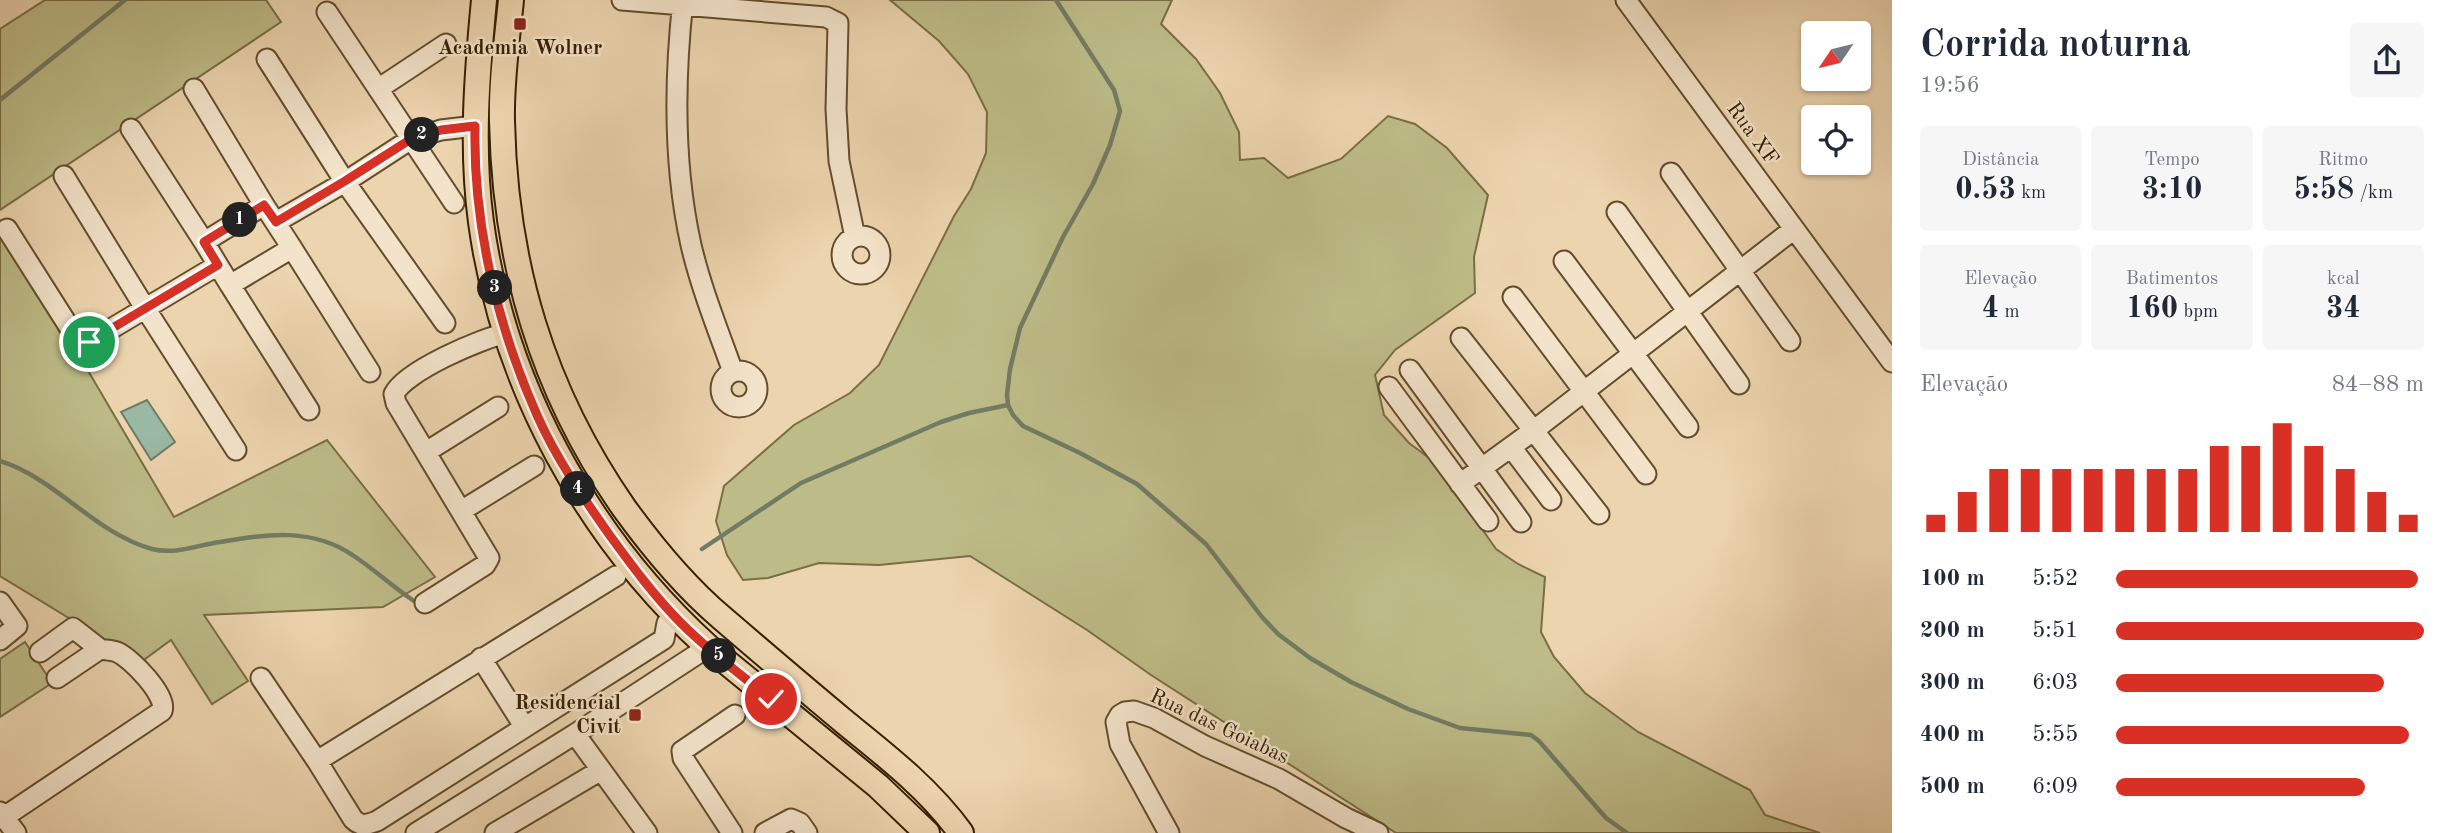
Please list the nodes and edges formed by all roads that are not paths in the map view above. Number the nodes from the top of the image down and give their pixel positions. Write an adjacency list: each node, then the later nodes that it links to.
1 (484, 0): 11 (main road)
2 (511, 0): 87 (main road)
3 (622, 0): 5 (street)
4 (1626, 0): 22 (street, Rua XF)
5 (682, 2): 23 (street); 41 (street)
6 (327, 12): 10 (street)
7 (446, 44): 10 (street)
8 (267, 59): 16 (street)
9 (194, 89): 18 (street)
10 (378, 89): 13 (street)
11 (475, 126): 13 (street); 34 (main road)
12 (131, 129): 24 (street)
13 (411, 139): 16 (street); 17 (street)
14 (1671, 173): 28 (street)
15 (64, 176): 31 (street)
16 (345, 181): 20 (street); 33 (street)
17 (454, 203)
18 (264, 205): 20 (street); 24 (street)
19 (1617, 212): 32 (street)
20 (276, 222): 25 (street)
21 (7, 229): 31 (street)
22 (1794, 229): 28 (street); 38 (street, Rua XF)
23 (855, 237)
24 (204, 242): 27 (street)
25 (292, 248): 29 (street); 40 (street)
26 (1564, 261): 37 (street)
27 (218, 265): 29 (street); 31 (street)
28 (1740, 273): 32 (street); 36 (street)
29 (230, 285): 46 (street)
30 (1513, 297): 44 (street)
31 (145, 308): 50 (street)
32 (1688, 312): 37 (street); 42 (street)
33 (445, 323)
34 (507, 333): 51 (street); 64 (main road)
35 (1461, 338): 48 (street)
36 (1790, 341)
37 (1634, 354): 44 (street); 47 (street)
38 (1892, 362)
39 (1410, 370): 53 (street)
40 (370, 372)
41 (733, 372)
42 (1739, 383)
43 (1389, 387): 55 (street)
44 (1584, 392): 48 (street); 54 (street)
45 (498, 407): 51 (street)
46 (309, 410)
47 (1688, 427)
48 (1533, 431): 49 (street); 58 (street)
49 (1511, 447): 53 (street); 56 (street)
50 (236, 450)
51 (426, 452): 57 (street)
52 (534, 466): 57 (street)
53 (1481, 469): 55 (street); 60 (street)
54 (1646, 474)
55 (1460, 484): 59 (street)
56 (1551, 500)
57 (461, 511): 63 (street)
58 (1599, 514)
59 (1488, 521)
60 (1521, 522)
61 (616, 576): 69 (street)
62 (0, 602): 65 (street)
63 (425, 603)
64 (674, 616): 66 (main road); 73 (street)
65 (0, 640)
66 (708, 648): 74 (street); 86 (main road)
67 (100, 649): 68 (street); 70 (street); 77 (street)
68 (40, 652)
69 (481, 658): 73 (street); 75 (street)
70 (57, 678)
71 (261, 678): 75 (street)
72 (735, 715): 84 (street)
73 (524, 726): 75 (street)
74 (575, 734): 76 (street); 81 (street)
75 (317, 761)
76 (601, 770): 82 (street); 83 (street)
77 (2, 814): 80 (street)
78 (1348, 825): 88 (street, Rua das Goiabas); 89 (street, Rua das Goiabas)
79 (769, 832): 85 (street)
80 (16, 833)
81 (416, 833)
82 (495, 833)
83 (646, 833)
84 (732, 833)
85 (807, 833)
86 (927, 833)
87 (961, 833)
88 (1169, 833)
89 (1378, 833)

